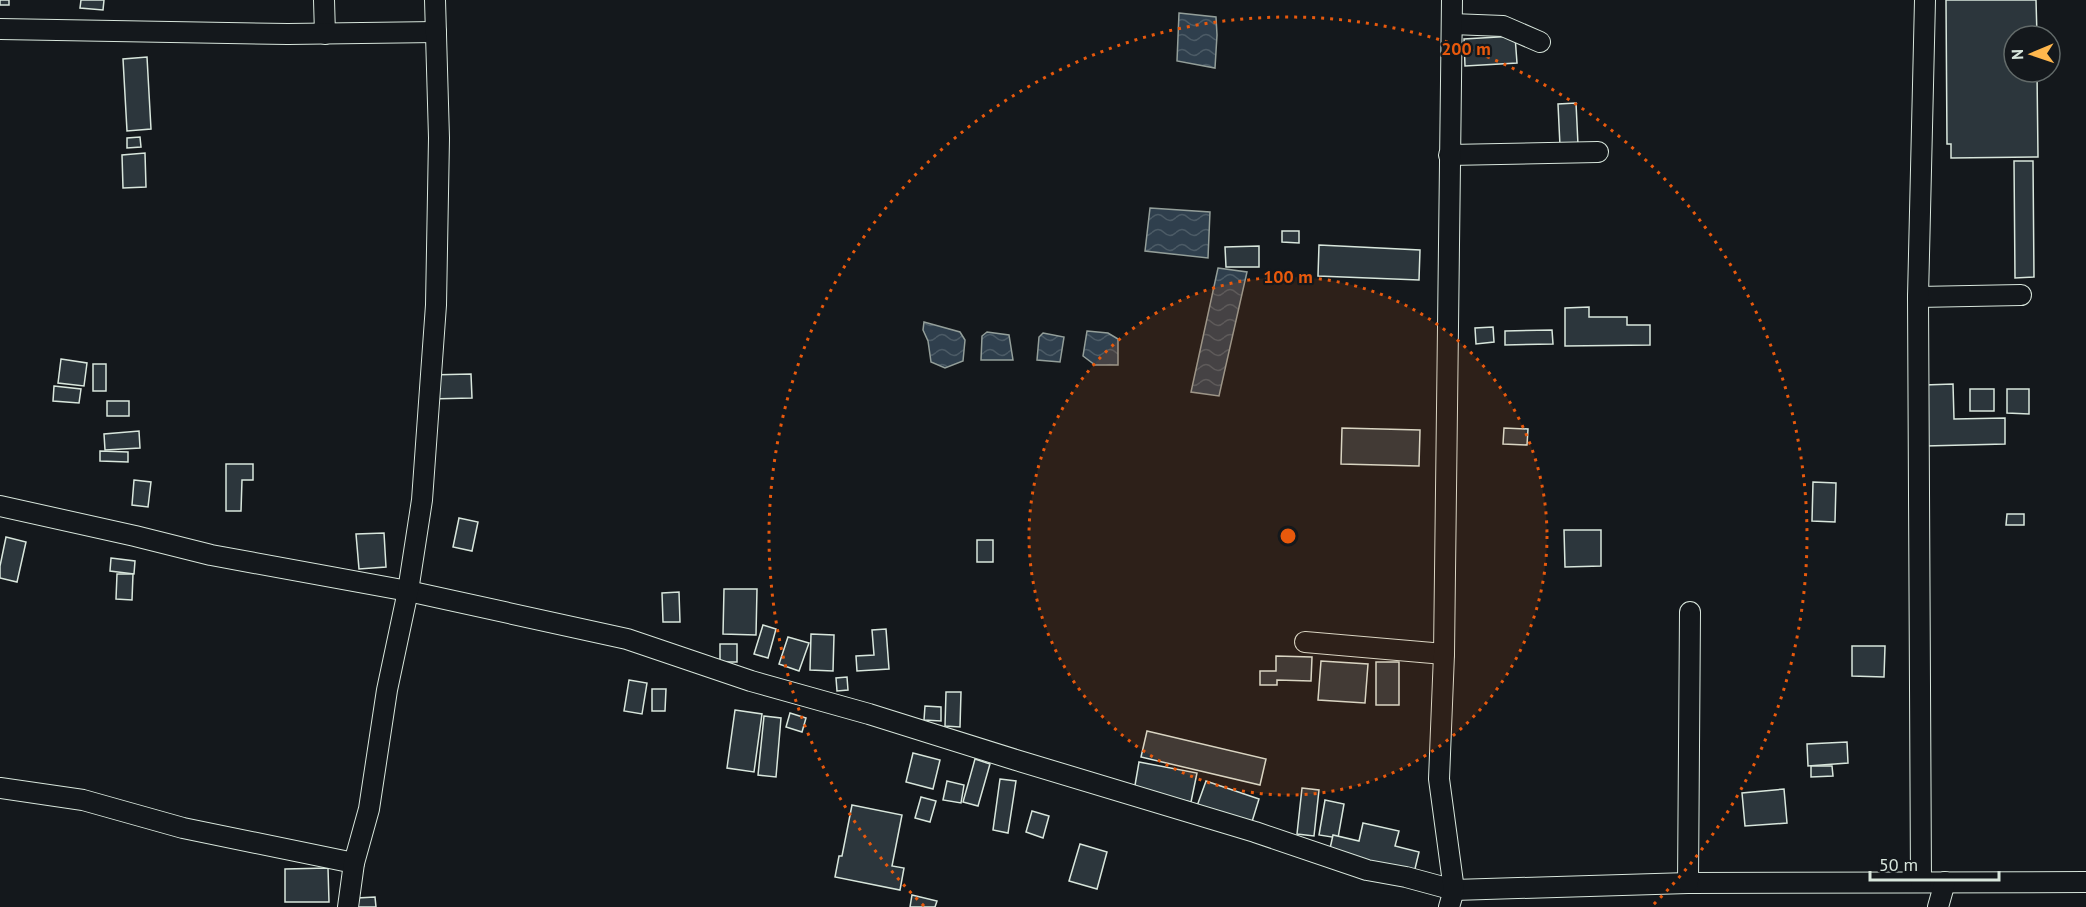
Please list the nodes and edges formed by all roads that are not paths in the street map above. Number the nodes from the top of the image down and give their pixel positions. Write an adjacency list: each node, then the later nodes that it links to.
1 (324, 0): 8 (street)
2 (435, 0): 7 (street)
3 (1452, 0): 5 (street)
4 (1925, 0): 13 (street)
5 (1452, 24): 9 (street); 11 (street)
6 (0, 29): 8 (street)
7 (436, 32): 8 (street); 15 (street)
8 (325, 34)
9 (1540, 42)
10 (1598, 152): 11 (street)
11 (1449, 155): 18 (street)
12 (2020, 296): 13 (street)
13 (1918, 297): 21 (street)
14 (0, 506): 15 (street)
15 (408, 591): 20 (street); 25 (street)
16 (1690, 612): 24 (street)
17 (1305, 642): 18 (street)
18 (1444, 654): 25 (street)
19 (0, 788): 20 (street)
20 (354, 863): 26 (street)
21 (1921, 882): 22 (street); 24 (street)
22 (1946, 882): 23 (street); 27 (street)
23 (2086, 882)
24 (1688, 883): 25 (street)
25 (1451, 898)
26 (348, 907)
27 (1938, 907)

